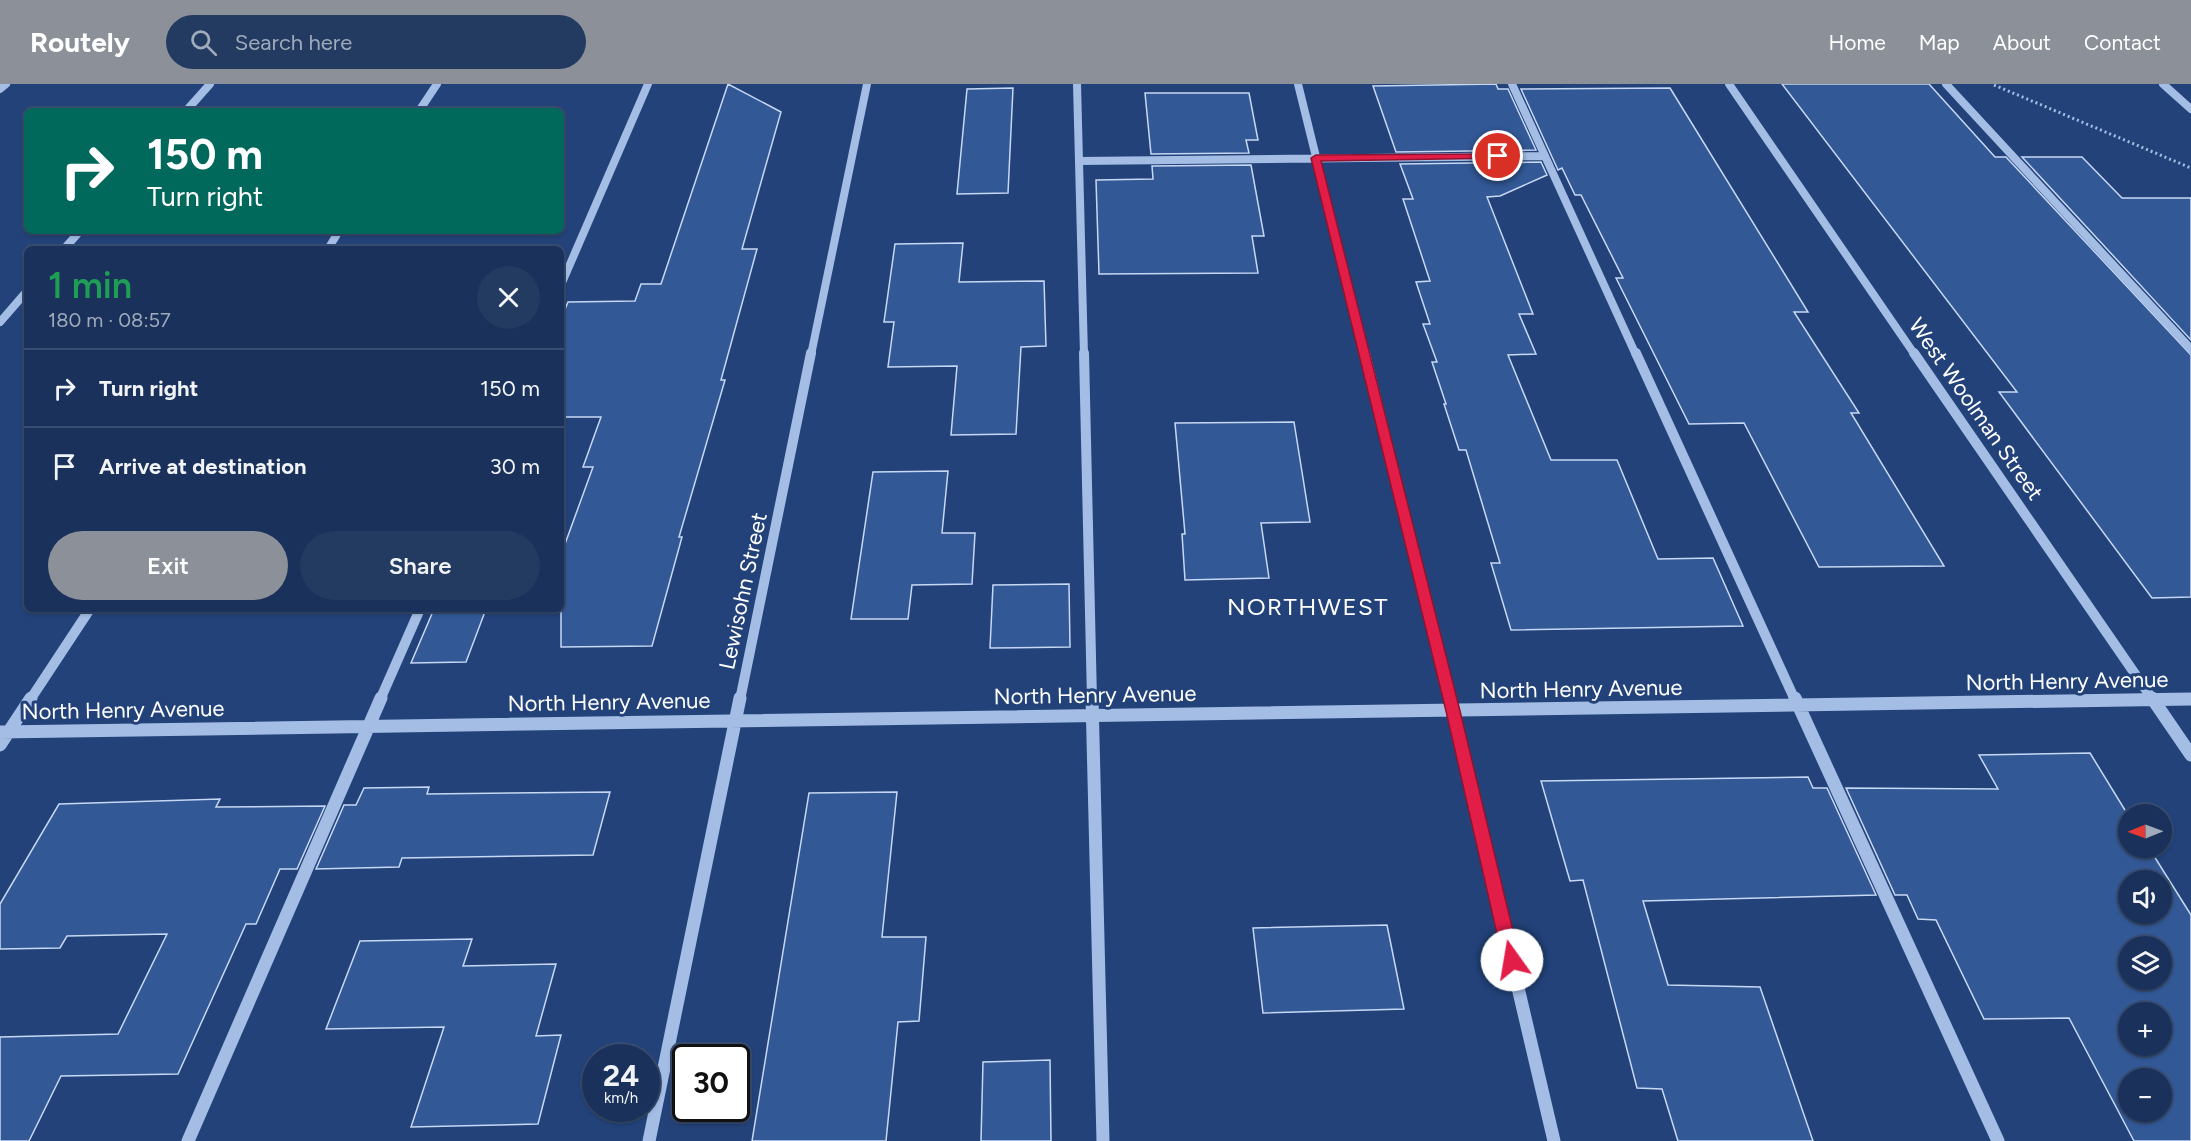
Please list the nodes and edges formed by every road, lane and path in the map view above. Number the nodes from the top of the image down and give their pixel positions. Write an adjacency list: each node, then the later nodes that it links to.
1 (6, 84): 13 (street)
2 (210, 84): 14 (street)
3 (437, 84): 15 (street)
4 (648, 84): 23 (street)
5 (867, 84): 34 (street, Lewisohn Street)
6 (1077, 84): 19 (street)
7 (1298, 84): 18 (street)
8 (1512, 84): 17 (street)
9 (1729, 84): 29 (street, West Woolman Street)
10 (1946, 84): 26 (street)
11 (1991, 84): 20 (path)
12 (2163, 84): 16 (street)
13 (0, 89)
14 (189, 108)
15 (421, 108)
16 (2191, 109)
17 (1544, 156): 18 (street); 31 (street)
18 (1316, 158): 19 (street); 32 (street)
19 (1079, 161): 33 (street)
20 (2191, 168)
21 (77, 234): 22 (street)
22 (67, 246)
23 (564, 278)
24 (24, 294): 25 (street)
25 (0, 322)
26 (2191, 349)
27 (88, 612): 36 (street)
28 (419, 612): 35 (street)
29 (2152, 699): 30 (street, North Henry Avenue); 31 (street, North Henry Avenue); 38 (street, West Woolman Street)
30 (2191, 699)
31 (1798, 705): 32 (street, North Henry Avenue); 43 (street)
32 (1453, 711): 33 (street, North Henry Avenue); 42 (street)
33 (1094, 715): 34 (street, North Henry Avenue); 41 (street)
34 (736, 719): 35 (street, North Henry Avenue); 40 (street, Lewisohn Street)
35 (370, 726): 36 (street, North Henry Avenue); 39 (street)
36 (4, 732): 37 (street)
37 (0, 745)
38 (2191, 755)
39 (188, 1141)
40 (649, 1141)
41 (1102, 1141)
42 (1554, 1141)
43 (1998, 1141)

